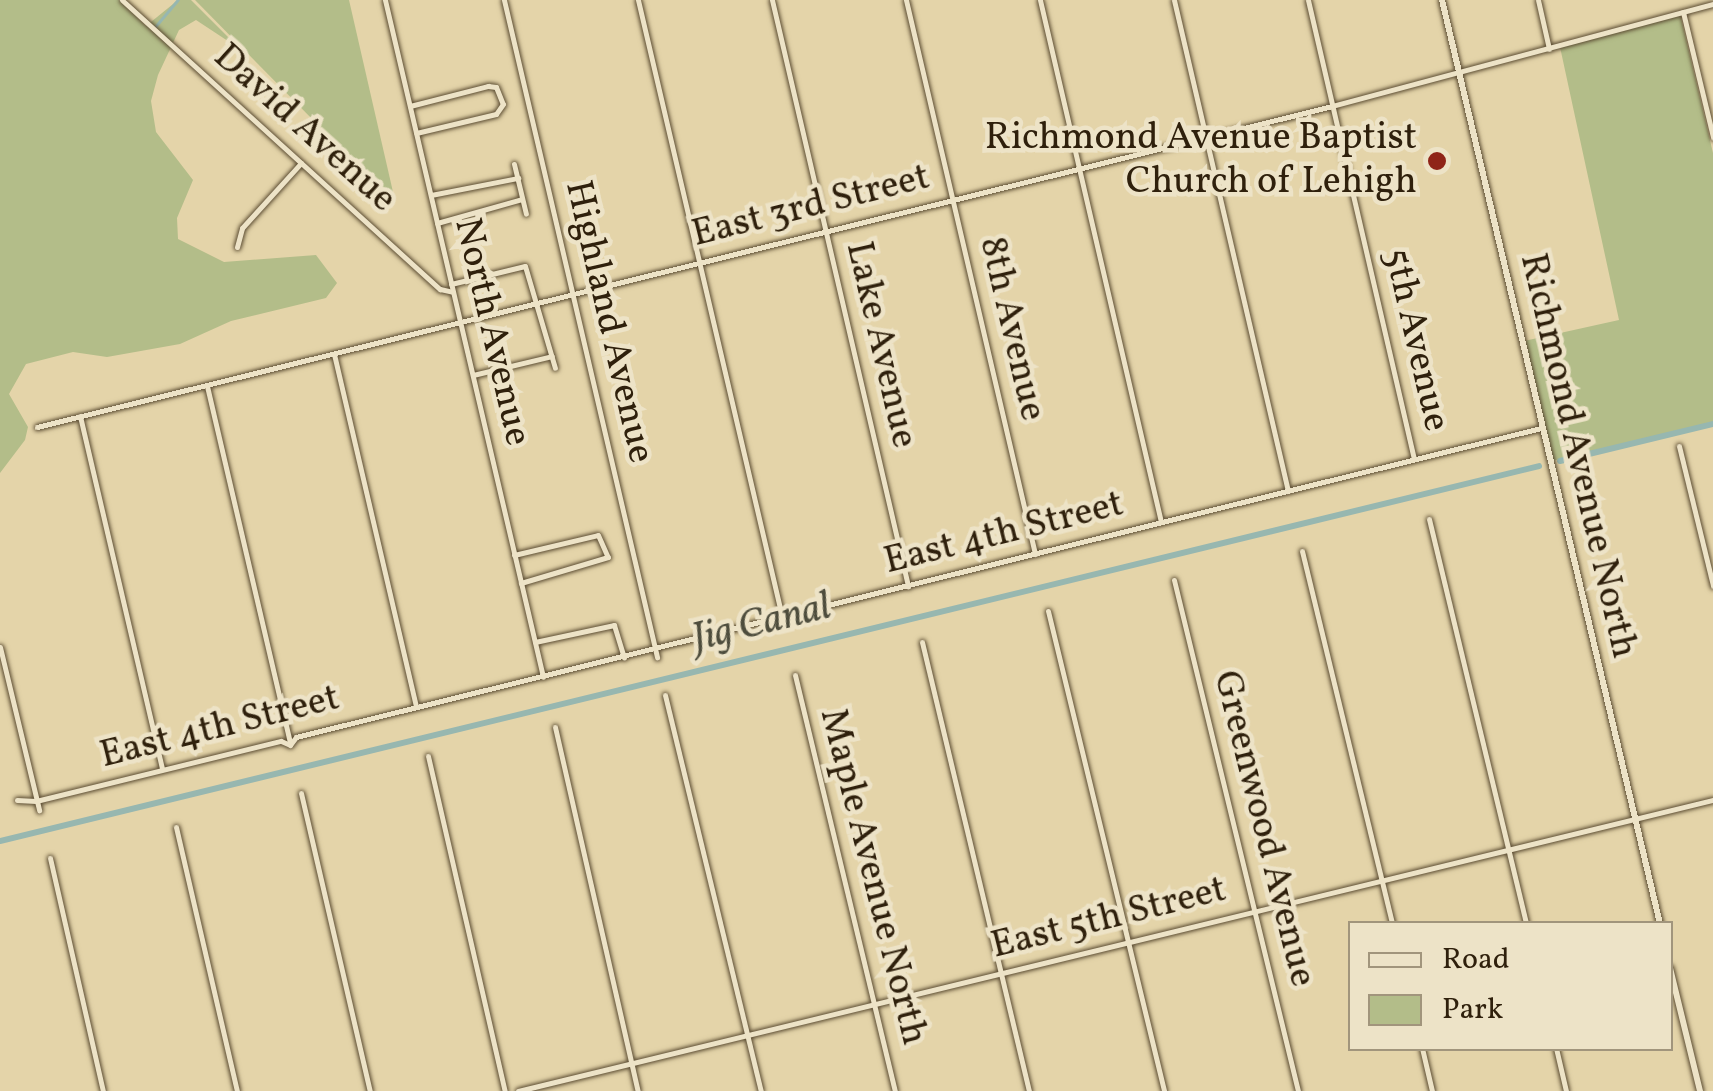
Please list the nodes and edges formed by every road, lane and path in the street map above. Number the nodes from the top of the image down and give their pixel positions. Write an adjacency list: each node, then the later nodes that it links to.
1 (122, 0): 23 (street, David Avenue)
2 (385, 0): 18 (street, North Avenue)
3 (504, 0): 36 (street, Highland Avenue)
4 (638, 0): 34 (street)
5 (772, 0): 32 (street, Lake Avenue)
6 (906, 0): 29 (street, 8th Avenue)
7 (1040, 0): 25 (street)
8 (1174, 0): 21 (street)
9 (1308, 0): 19 (street, 5th Avenue)
10 (1442, 0): 15 (street, Richmond Avenue North)
11 (1538, 0): 14 (street)
12 (1713, 4): 13 (street, East 3rd Street)
13 (1683, 12): 14 (street, East 3rd Street); 22 (street)
14 (1549, 49): 15 (street, East 3rd Street)
15 (1459, 73): 19 (street, East 3rd Street); 46 (street, Richmond Avenue North)
16 (494, 77): 17 (street)
17 (498, 90): 18 (street); 20 (street)
18 (410, 106): 20 (street, North Avenue)
19 (1332, 106): 21 (street, East 3rd Street); 48 (street, 5th Avenue)
20 (416, 134): 27 (street, North Avenue)
21 (1206, 137): 25 (street, East 3rd Street); 49 (street)
22 (1713, 137)
23 (300, 163): 33 (street); 35 (street, David Avenue)
24 (514, 164): 26 (street)
25 (1079, 169): 29 (street, East 3rd Street); 51 (street)
26 (518, 178): 27 (street); 28 (street)
27 (430, 196): 31 (street, North Avenue)
28 (522, 199): 30 (street); 31 (street)
29 (952, 200): 32 (street, East 3rd Street); 53 (street, 8th Avenue)
30 (526, 214)
31 (437, 223): 35 (street, North Avenue)
32 (826, 232): 34 (street, East 3rd Street); 57 (street, Lake Avenue)
33 (237, 247)
34 (700, 264): 36 (street, East 3rd Street); 60 (street)
35 (452, 288): 37 (street); 38 (street, North Avenue)
36 (573, 295): 37 (street, East 3rd Street); 64 (street, Highland Avenue)
37 (539, 303): 38 (street, East 3rd Street); 40 (street)
38 (461, 323): 39 (street, East 3rd Street); 42 (street, North Avenue)
39 (334, 354): 43 (street, East 3rd Street); 70 (street)
40 (552, 356): 41 (street); 42 (street)
41 (554, 368)
42 (473, 375): 54 (street, North Avenue)
43 (207, 386): 44 (street, East 3rd Street); 72 (street)
44 (80, 416): 45 (street, East 3rd Street); 74 (street)
45 (38, 427)
46 (1541, 428): 48 (street, East 4th Street); 80 (street, Richmond Avenue North)
47 (1679, 446): 58 (street)
48 (1414, 459): 49 (street, East 4th Street)
49 (1288, 490): 51 (street, East 4th Street)
50 (1428, 520): 82 (street)
51 (1161, 522): 53 (street, East 4th Street)
52 (1302, 551): 84 (street)
53 (1035, 554): 57 (street, East 4th Street)
54 (514, 556): 56 (street, North Avenue); 56 (street)
55 (1174, 580): 85 (street, Greenwood Avenue)
56 (521, 583): 61 (street, North Avenue)
57 (908, 586): 60 (street, East 4th Street)
58 (1713, 586)
59 (1048, 611): 89 (street)
60 (782, 617): 64 (street, East 4th Street)
61 (534, 642): 65 (street); 68 (street, North Avenue)
62 (922, 642): 90 (street)
63 (0, 646): 78 (street)
64 (656, 648): 65 (street, East 4th Street); 66 (street, Highland Avenue)
65 (624, 656): 68 (street, East 4th Street)
66 (658, 657)
67 (795, 675): 92 (street, Maple Avenue North)
68 (543, 677): 70 (street, East 4th Street)
69 (665, 695): 93 (street)
70 (416, 708): 72 (street, East 4th Street)
71 (555, 726): 96 (street)
72 (290, 745): 74 (street, East 4th Street)
73 (428, 756): 100 (street)
74 (163, 770): 78 (street, East 4th Street)
75 (301, 793): 99 (street)
76 (17, 800): 78 (street, East 4th Street)
77 (1713, 800): 80 (street, East 5th Street)
78 (36, 801): 79 (street)
79 (39, 810)
80 (1635, 819): 82 (street, East 5th Street); 88 (street, Richmond Avenue North)
81 (176, 828): 98 (street)
82 (1508, 850): 84 (street, East 5th Street); 87 (street)
83 (50, 858): 97 (street)
84 (1382, 881): 85 (street, East 5th Street); 86 (street)
85 (1255, 912): 89 (street, East 5th Street); 107 (street, Greenwood Avenue)
86 (1391, 921)
87 (1525, 921)
88 (1659, 921)
89 (1128, 942): 90 (street, East 5th Street); 106 (street)
90 (1001, 974): 92 (street, East 5th Street); 105 (street)
91 (1673, 980): 110 (street)
92 (874, 1004): 93 (street, East 5th Street); 104 (street, Maple Avenue North)
93 (748, 1035): 96 (street, East 5th Street); 103 (street)
94 (1423, 1051): 108 (street)
95 (1557, 1051): 109 (street)
96 (632, 1063): 101 (street, East 5th Street); 102 (street)
97 (103, 1091)
98 (237, 1091)
99 (370, 1091)
100 (504, 1091)
101 (518, 1091)
102 (638, 1091)
103 (761, 1091)
104 (895, 1091)
105 (1029, 1091)
106 (1164, 1091)
107 (1298, 1091)
108 (1432, 1091)
109 (1566, 1091)
110 (1700, 1091)

